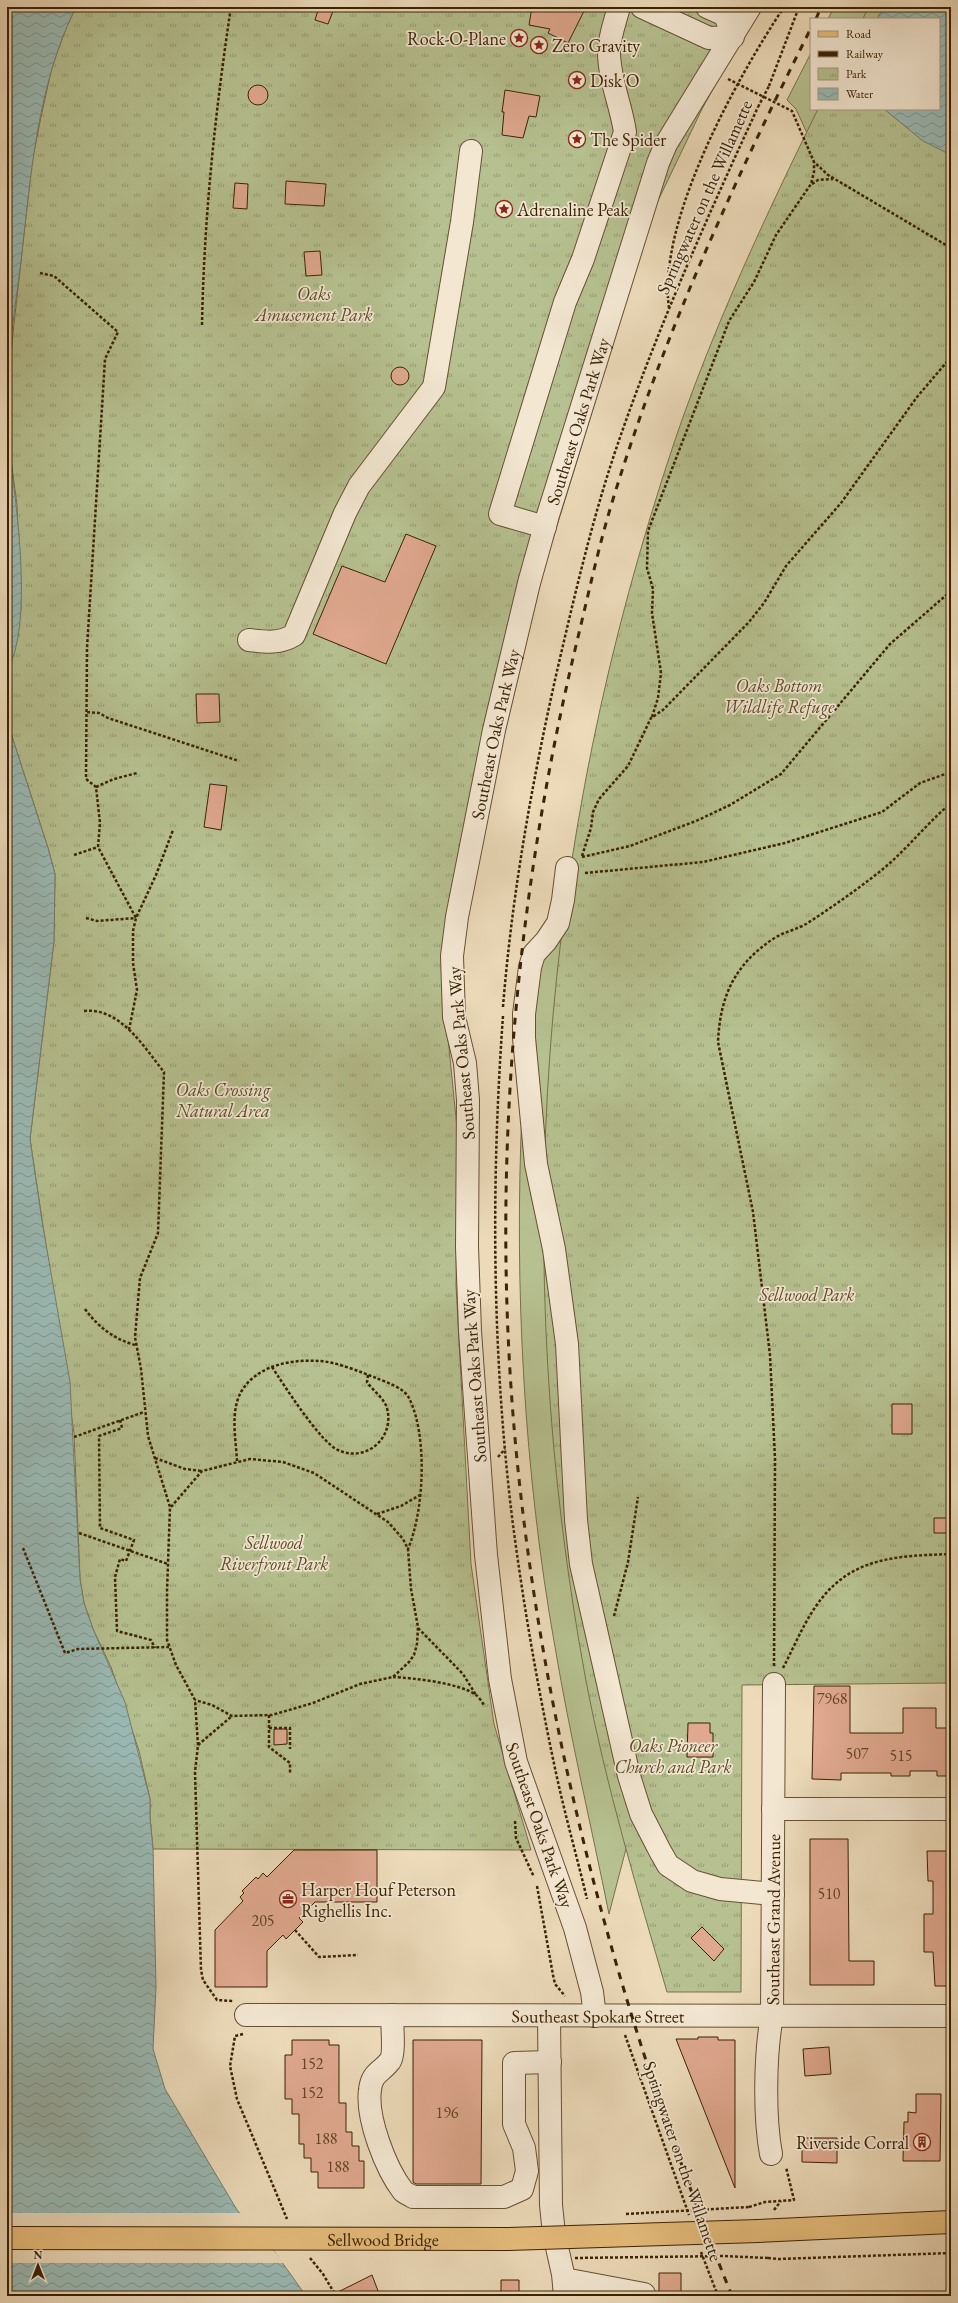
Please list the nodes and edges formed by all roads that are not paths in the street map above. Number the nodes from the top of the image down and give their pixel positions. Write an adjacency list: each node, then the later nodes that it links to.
1 (619, 7): 7 (street)
2 (642, 7): 5 (street)
3 (707, 7): 5 (street)
4 (750, 7): 5 (street, Southeast Oaks Park Way)
5 (733, 37): 7 (street, Southeast Oaks Park Way)
6 (471, 151): 8 (street)
7 (545, 527): 17 (street, Southeast Oaks Park Way)
8 (249, 640)
9 (575, 862): 13 (street)
10 (774, 1684): 11 (street, Southeast Grand Avenue)
11 (773, 1809): 12 (street); 13 (street, Southeast Grand Avenue)
12 (951, 1809)
13 (773, 1894): 18 (street, Southeast Grand Avenue)
14 (243, 2015): 15 (street, Southeast Spokane Street)
15 (392, 2015): 16 (street, Southeast Spokane Street); 21 (street)
16 (550, 2016): 17 (street, Southeast Spokane Street); 20 (street)
17 (585, 2016): 18 (street, Southeast Spokane Street)
18 (772, 2016): 19 (street, Southeast Spokane Street); 23 (street, Southeast Grand Avenue)
19 (951, 2016)
20 (550, 2062): 21 (street); 22 (street)
21 (524, 2148): 22 (street)
22 (551, 2148): 26 (street)
23 (771, 2154)
24 (951, 2222): 25 (main road, Sellwood Bridge, bridge)
25 (7, 2238)
26 (564, 2287): 27 (street)
27 (644, 2294)

